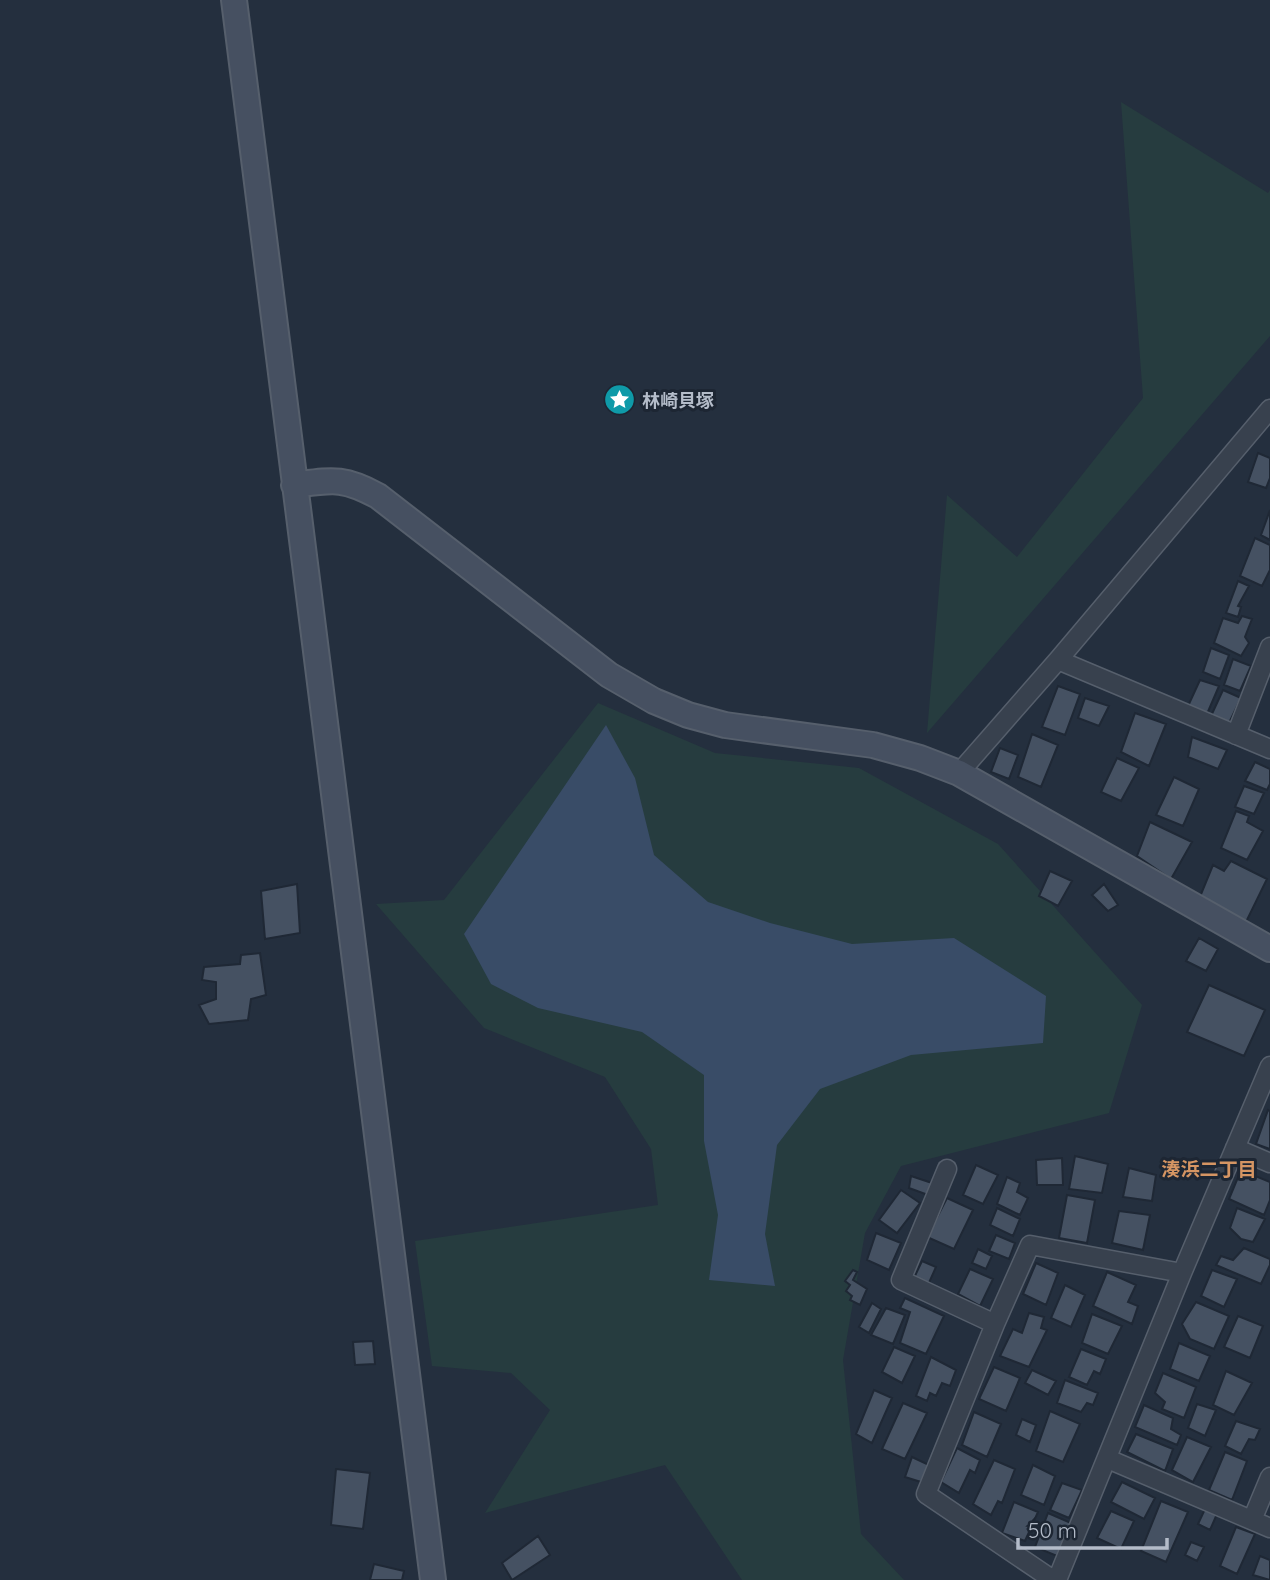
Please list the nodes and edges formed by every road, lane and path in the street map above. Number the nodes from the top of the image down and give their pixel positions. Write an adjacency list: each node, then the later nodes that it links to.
1 (234, 0): 3 (street)
2 (1268, 413): 5 (street)
3 (294, 485): 8 (street); 20 (street)
4 (1270, 647): 6 (street)
5 (1058, 660): 6 (street); 8 (street)
6 (1236, 735): 7 (street)
7 (1270, 749)
8 (959, 773): 9 (street)
9 (1270, 949)
10 (1270, 1066): 11 (street)
11 (1235, 1148): 12 (street); 14 (street)
12 (1270, 1163)
13 (947, 1169): 15 (street)
14 (1182, 1273): 15 (street); 16 (street)
15 (995, 1324): 21 (street)
16 (1108, 1459): 18 (street); 21 (street)
17 (1270, 1477): 18 (street)
18 (1252, 1520): 19 (street)
19 (1270, 1528)
20 (433, 1580)
21 (1055, 1580)

